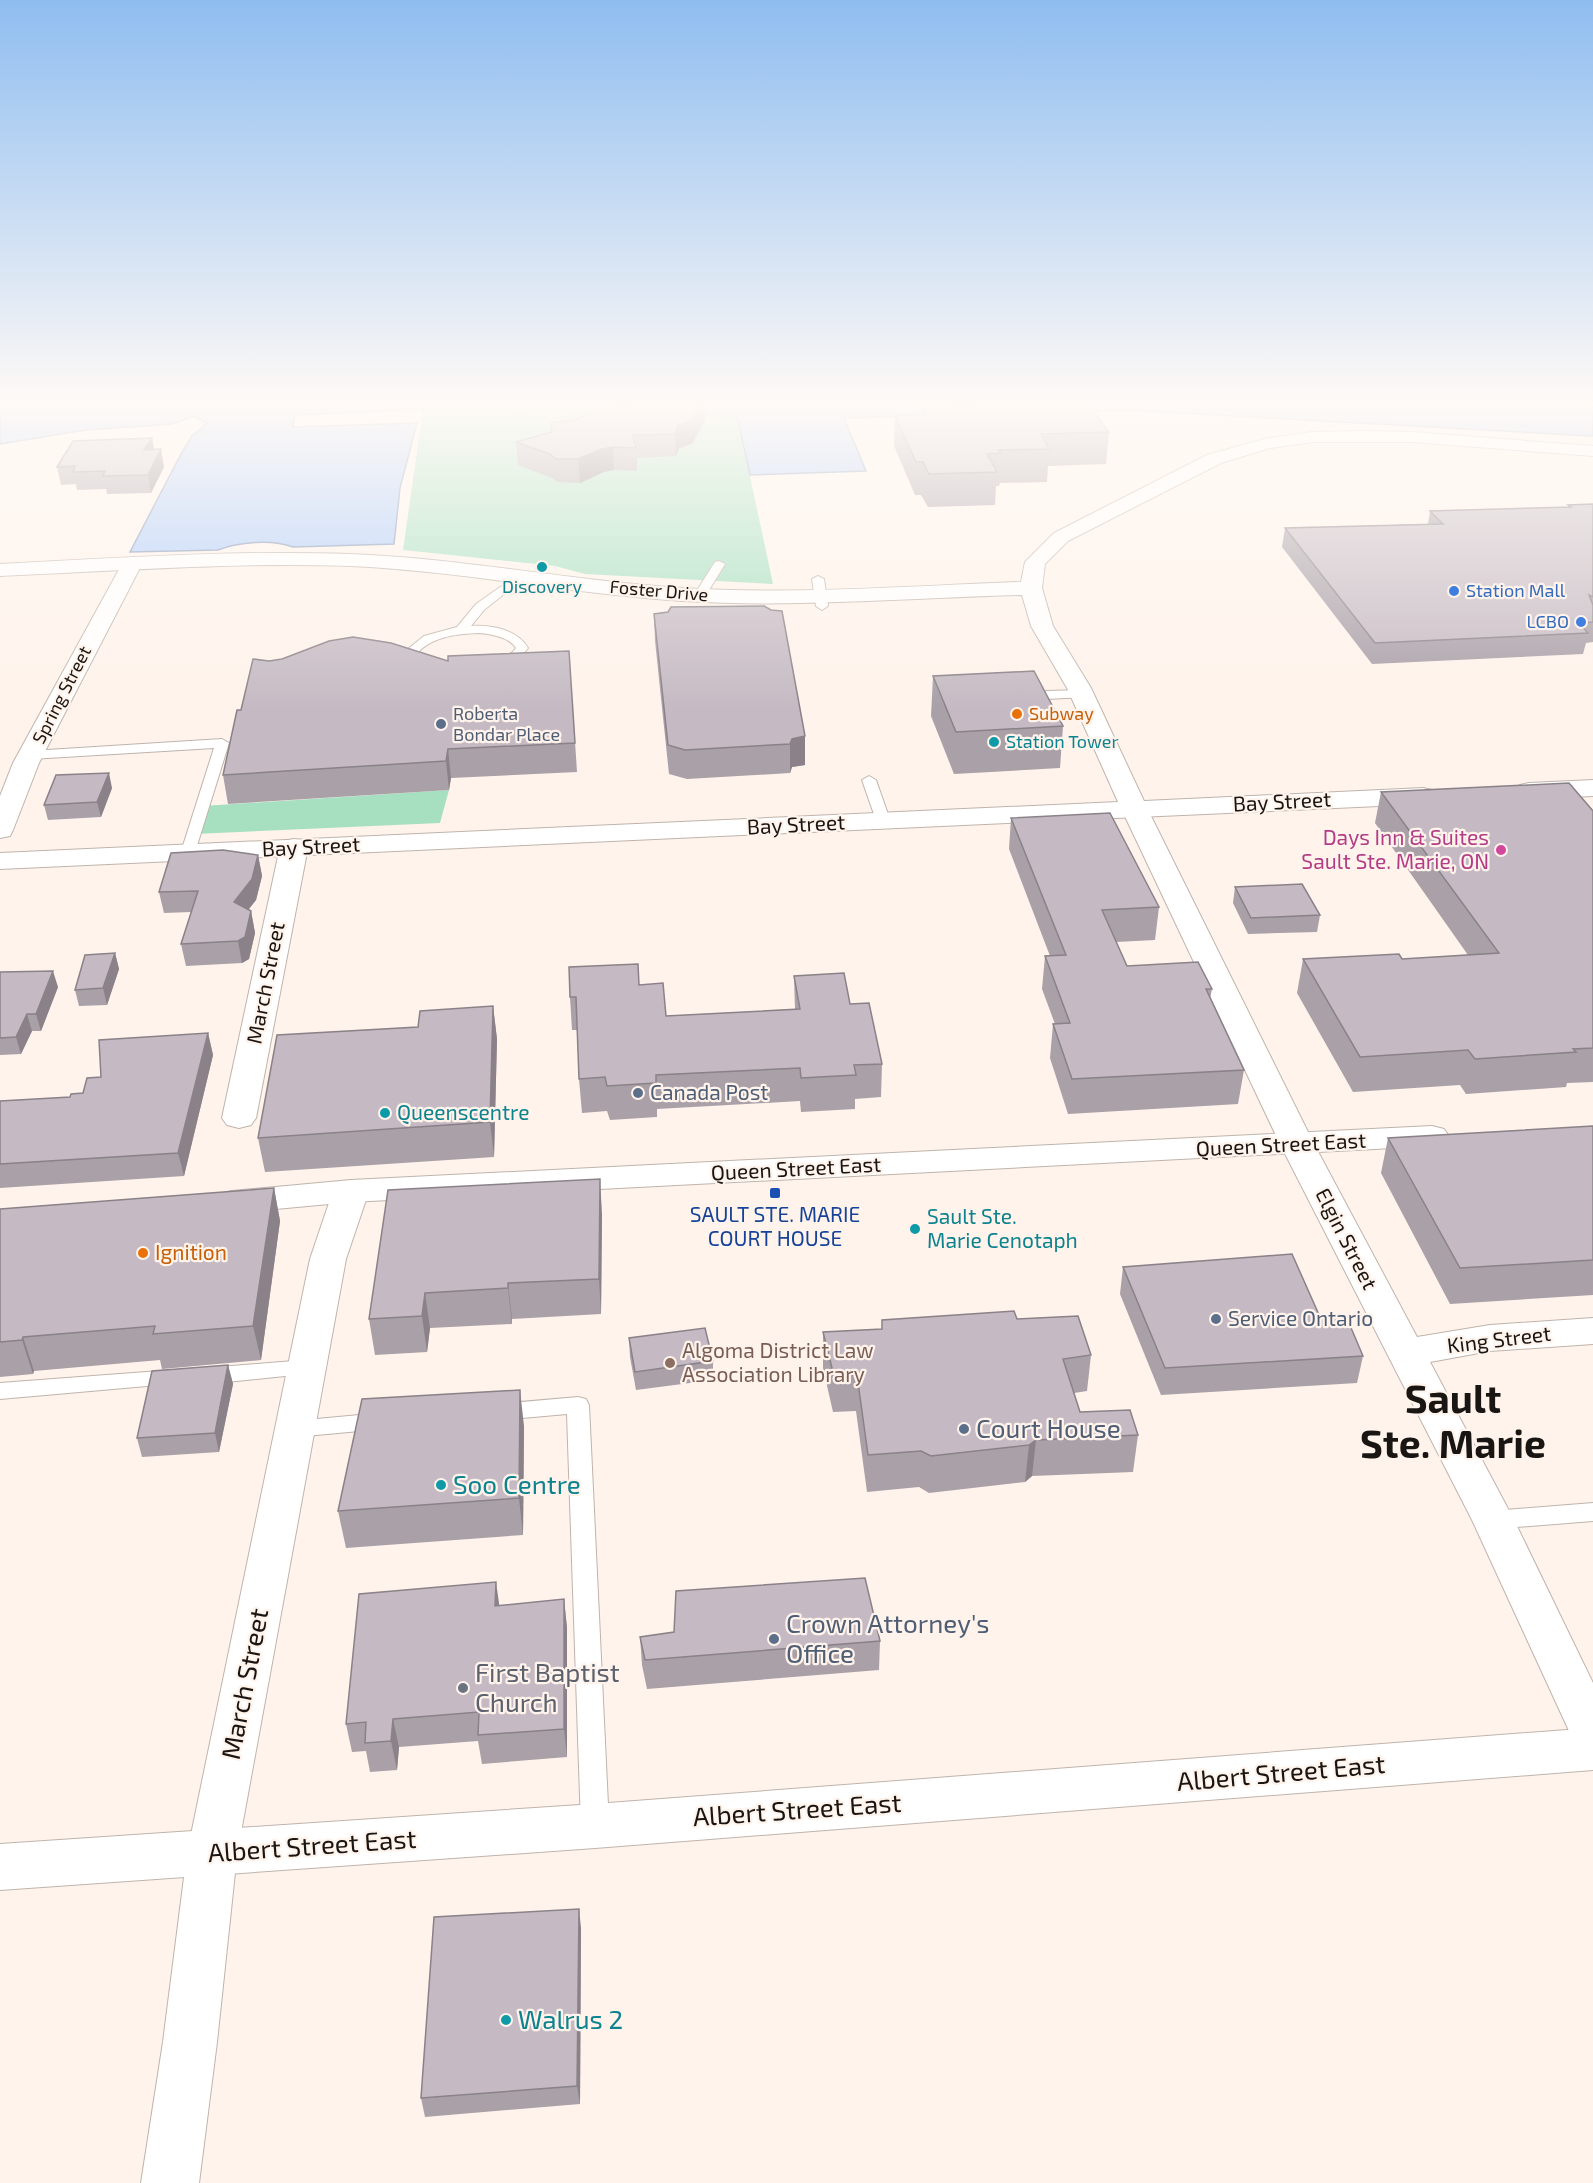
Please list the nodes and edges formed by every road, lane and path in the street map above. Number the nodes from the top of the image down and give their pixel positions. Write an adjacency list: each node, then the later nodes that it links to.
1 (1122, 506): 6 (street)
2 (132, 564): 4 (street, Foster Drive); 5 (street, Foster Drive); 11 (street, Spring Street)
3 (719, 564): 7 (lane)
4 (0, 570)
5 (519, 577): 7 (street, Foster Drive); 8 (lane)
6 (1031, 588): 7 (street, Foster Drive); 9 (street, Elgin Street)
7 (700, 595)
8 (461, 630): 8 (lane)
9 (1082, 694): 10 (lane); 16 (street, Elgin Street)
10 (1046, 695)
11 (31, 755): 18 (street, Spring Street); 20 (lane)
12 (869, 780): 17 (lane)
13 (1593, 788): 14 (street)
14 (1504, 792)
15 (1444, 795): 16 (street, Bay Street)
16 (1134, 808): 17 (street, Bay Street); 24 (street, Elgin Street)
17 (883, 820): 19 (street, Bay Street)
18 (0, 830)
19 (294, 847): 20 (street, Bay Street); 22 (street, March Street)
20 (188, 852): 21 (street, Bay Street)
21 (0, 861)
22 (239, 1119)
23 (1462, 1135): 24 (street, Queen Street East)
24 (1297, 1144): 25 (street, Queen Street East); 28 (street, Elgin Street)
25 (351, 1191): 26 (street, Queen Street East); 29 (street, March Street)
26 (199, 1205)
27 (1593, 1331): 28 (street, King Street)
28 (1405, 1353): 35 (street, Elgin Street)
29 (306, 1368): 30 (lane); 33 (street, March Street)
30 (1, 1394)
31 (472, 1414): 38 (lane)
32 (402, 1420): 33 (lane)
33 (295, 1429): 39 (street, March Street)
34 (1593, 1512): 35 (lane)
35 (1493, 1520): 36 (street, Elgin Street)
36 (1593, 1732)
37 (1593, 1749): 38 (street, Albert Street East)
38 (594, 1826): 39 (street, Albert Street East)
39 (212, 1854): 40 (street, Albert Street East); 41 (street, March Street)
40 (0, 1867)
41 (170, 2183)

